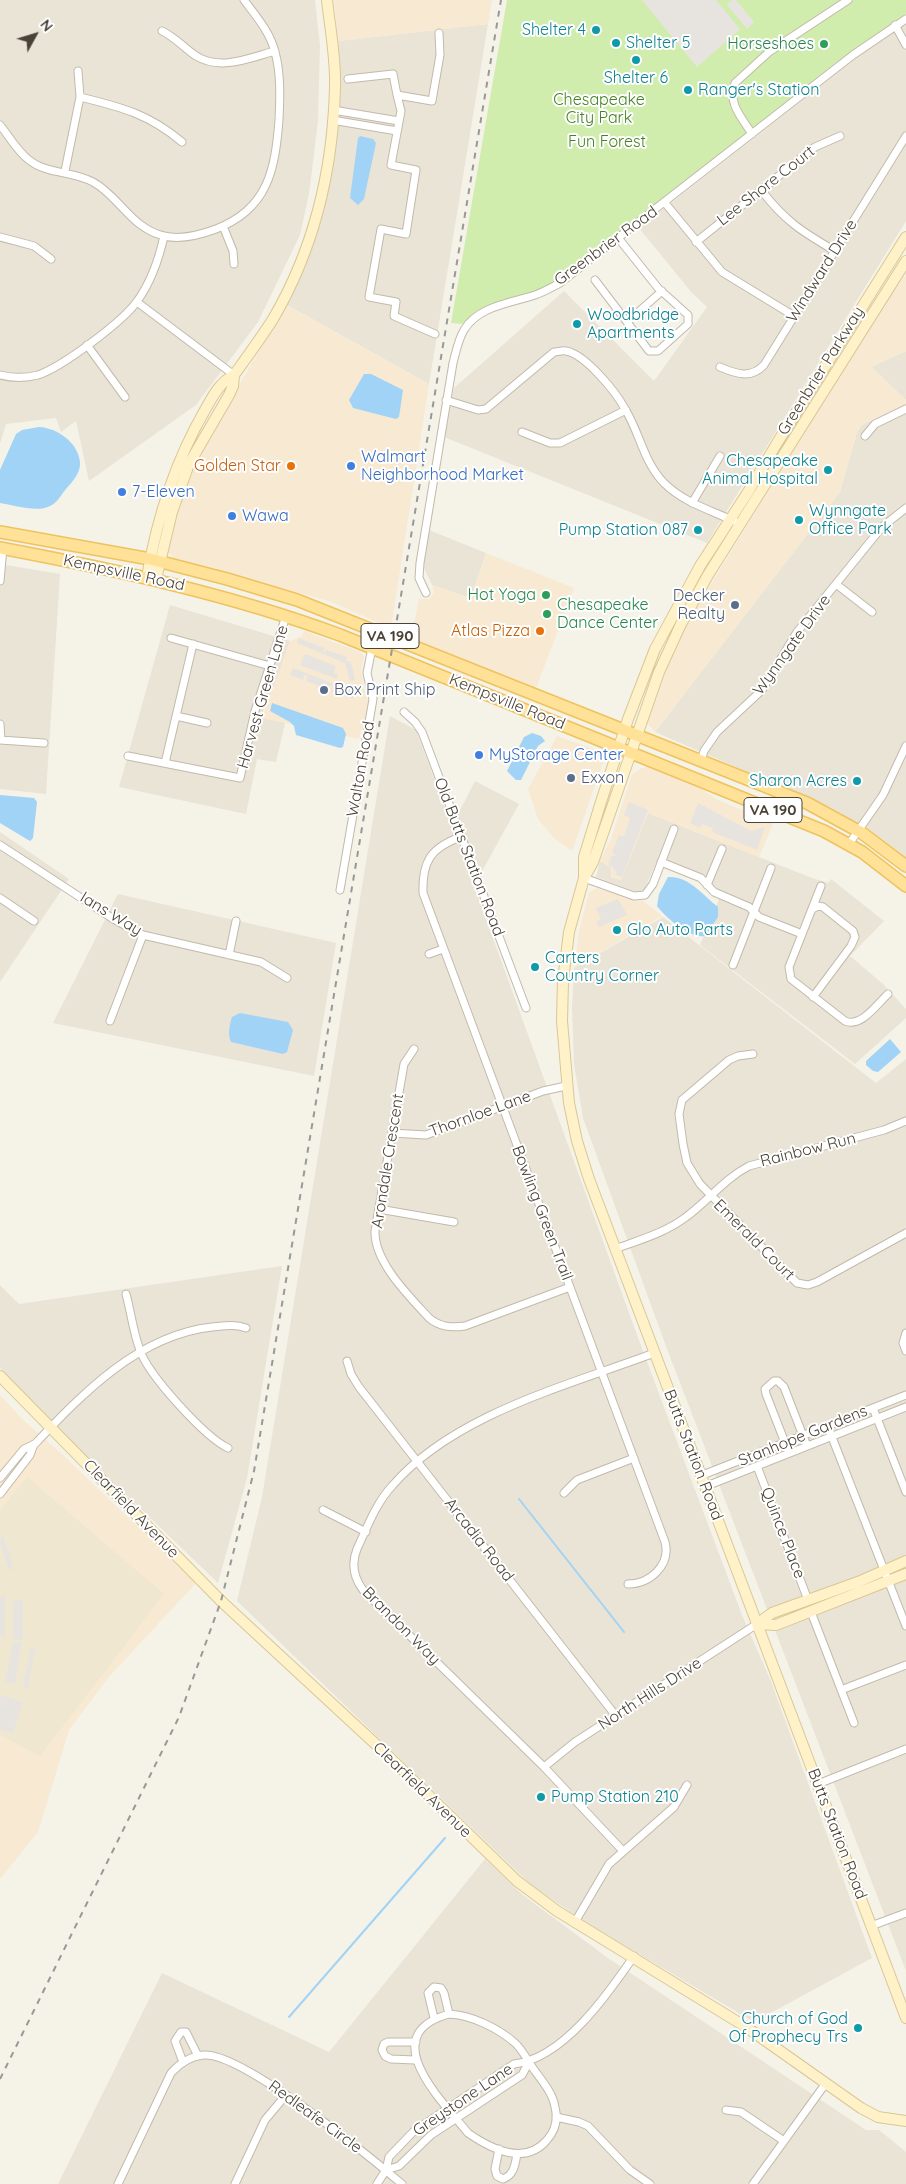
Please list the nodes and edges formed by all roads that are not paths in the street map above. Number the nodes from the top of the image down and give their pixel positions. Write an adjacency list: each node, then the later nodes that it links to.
1 (327, 0): 14 (main road)
2 (848, 0): 18 (street)
3 (248, 1): 9 (street)
4 (906, 19): 5 (street, Greenbrier Road)
5 (896, 25): 8 (street); 18 (street, Greenbrier Road)
6 (162, 31): 9 (street)
7 (439, 33): 12 (street)
8 (906, 44)
9 (275, 51): 25 (street)
10 (78, 71): 13 (street)
11 (348, 79): 12 (street)
12 (398, 95): 15 (street)
13 (80, 98): 21 (street); 22 (street)
14 (333, 115): 15 (street); 17 (street); 45 (main road)
15 (399, 122): 17 (street)
16 (0, 125): 22 (street)
17 (397, 131): 41 (street)
18 (752, 134): 24 (street, Greenbrier Road)
19 (840, 136): 23 (street, Lee Shore Court)
20 (906, 136): 32 (street, Windward Drive)
21 (182, 142)
22 (65, 171): 26 (street)
23 (761, 190): 31 (street, Lee Shore Court); 32 (street)
24 (665, 203): 29 (street, Greenbrier Road); 31 (street)
25 (223, 226): 26 (street); 35 (street)
26 (164, 236): 38 (street)
27 (0, 237): 30 (street); 33 (street)
28 (906, 237): 55 (main road, Greenbrier Parkway)
29 (618, 239): 37 (street); 47 (street, Greenbrier Road)
30 (0, 242)
31 (696, 242): 39 (street)
32 (835, 250): 39 (street, Windward Drive)
33 (51, 259)
34 (906, 261): 56 (main road, Greenbrier Parkway)
35 (234, 264)
36 (595, 280): 40 (street)
37 (662, 291): 40 (street); 40 (street)
38 (137, 302): 42 (street); 45 (street)
39 (794, 316): 43 (street, Windward Drive)
40 (627, 322)
41 (436, 334)
42 (87, 344): 44 (street); 46 (street)
43 (720, 368)
44 (0, 375)
45 (234, 375): 59 (main road)
46 (125, 397)
47 (446, 400): 48 (street); 63 (street, Greenbrier Road)
48 (626, 410): 50 (street); 53 (street)
49 (906, 410): 51 (street)
50 (522, 432)
51 (866, 436)
52 (720, 456): 53 (street)
53 (692, 503): 55 (street)
54 (906, 508): 62 (street, Wynngate Drive)
55 (731, 520): 56 (street); 74 (main road, Greenbrier Parkway)
56 (741, 525): 75 (main road, Greenbrier Parkway)
57 (0, 532): 59 (main road, Kempsville Road / VA 190)
58 (1, 548): 60 (main road, Kempsville Road / VA 190); 61 (street)
59 (155, 560): 60 (main road); 74 (main road, Kempsville Road / VA 190)
60 (152, 578): 65 (main road, Kempsville Road / VA 190)
61 (0, 581)
62 (836, 584): 64 (street); 82 (street, Wynngate Drive)
63 (426, 594)
64 (872, 612)
65 (286, 616): 68 (main road, Kempsville Road / VA 190); 69 (street, Harvest Green Lane)
66 (171, 638): 67 (street)
67 (193, 644): 69 (street); 71 (street)
68 (372, 648): 79 (main road, Kempsville Road / VA 190); 97 (street, Walton Road)
69 (270, 666): 83 (street, Harvest Green Lane)
70 (404, 712): 86 (street, Old Butts Station Road)
71 (176, 716): 72 (street); 83 (street)
72 (207, 723)
73 (0, 724): 76 (street)
74 (624, 730): 75 (main road, Kempsville Road / VA 190); 79 (main road, Greenbrier Parkway)
75 (637, 734): 80 (main road, Greenbrier Parkway); 82 (main road, Kempsville Road / VA 190)
76 (0, 740): 77 (street)
77 (44, 743)
78 (906, 746): 85 (street)
79 (618, 747): 80 (main road, Kempsville Road / VA 190); 93 (main road, Butts Station Road)
80 (631, 752): 87 (main road, Kempsville Road / VA 190); 93 (main road, Butts Station Road)
81 (128, 756): 83 (street)
82 (701, 761): 85 (main road, Kempsville Road / VA 190)
83 (165, 763)
84 (674, 829): 90 (street)
85 (858, 830): 87 (street); 91 (main road, Kempsville Road / VA 190)
86 (460, 837): 105 (street, Bowling Green Trail); 112 (street, Old Butts Station Road)
87 (849, 844): 96 (main road, Kempsville Road / VA 190)
88 (0, 845): 104 (street, Ians Way)
89 (722, 849): 94 (street)
90 (661, 862): 93 (street); 94 (street)
91 (906, 866)
92 (771, 868): 100 (street)
93 (584, 878): 116 (main road, Butts Station Road)
94 (707, 885): 100 (street)
95 (821, 886): 99 (street)
96 (906, 886)
97 (340, 890)
98 (0, 898): 101 (street)
99 (812, 910): 103 (street); 111 (street)
100 (754, 912): 103 (street); 108 (street)
101 (34, 920)
102 (236, 921): 107 (street)
103 (802, 934): 111 (street)
104 (143, 935): 107 (street, Ians Way); 113 (street)
105 (443, 949): 106 (street); 117 (street, Bowling Green Trail)
106 (429, 954)
107 (229, 955): 109 (street, Ians Way)
108 (733, 965)
109 (287, 978)
110 (888, 994): 111 (street)
111 (813, 997)
112 (526, 1008)
113 (110, 1021)
114 (414, 1049): 119 (street, Arondale Crescent)
115 (753, 1054): 120 (street, Emerald Court)
116 (566, 1086): 117 (street, Thornloe Lane); 124 (main road, Butts Station Road)
117 (502, 1106): 119 (street, Thornloe Lane); 125 (street, Bowling Green Trail)
118 (906, 1122): 120 (street, Rainbow Run)
119 (392, 1133): 121 (street, Arondale Crescent)
120 (710, 1195): 123 (street, Emerald Court); 124 (street, Rainbow Run)
121 (379, 1209): 122 (street); 125 (street, Arondale Crescent)
122 (454, 1222)
123 (906, 1233)
124 (615, 1249): 131 (main road, Butts Station Road)
125 (570, 1287): 133 (street, Bowling Green Trail)
126 (126, 1294): 130 (street)
127 (246, 1328): 130 (street)
128 (906, 1333): 129 (street)
129 (906, 1351)
130 (140, 1352): 139 (street); 146 (street)
131 (654, 1353): 133 (street, Brandon Way); 153 (main road, Butts Station Road)
132 (348, 1361): 151 (street, Arcadia Road)
133 (602, 1373): 148 (street, Bowling Green Trail); 151 (street, Brandon Way)
134 (0, 1376): 139 (main road, Clearfield Avenue)
135 (906, 1394): 137 (street, Stanhope Gardens)
136 (906, 1406): 138 (street, Stanhope Gardens)
137 (873, 1408): 138 (street); 140 (street, Stanhope Gardens)
138 (877, 1419): 142 (street, Stanhope Gardens); 156 (street)
139 (50, 1427): 143 (street); 179 (main road, Clearfield Avenue)
140 (828, 1427): 141 (street, Stanhope Gardens); 142 (street)
141 (804, 1436): 144 (street, Stanhope Gardens); 144 (street); 145 (street)
142 (831, 1437): 145 (street, Stanhope Gardens); 163 (street)
143 (34, 1444): 154 (street); 158 (street)
144 (785, 1444): 147 (street); 149 (street, Stanhope Gardens)
145 (807, 1446): 147 (street, Stanhope Gardens)
146 (228, 1448)
147 (789, 1453): 150 (street, Stanhope Gardens)
148 (634, 1458): 157 (street); 164 (street, Bowling Green Trail)
149 (750, 1458): 150 (street); 153 (street, Stanhope Gardens)
150 (769, 1461): 152 (street, Stanhope Gardens)
151 (418, 1462): 160 (street, Brandon Way); 171 (street, Arcadia Road)
152 (756, 1466): 155 (street, Stanhope Gardens); 165 (street, Quince Place)
153 (700, 1476): 155 (main road, Butts Station Road)
154 (0, 1478)
155 (704, 1487): 167 (main road, Butts Station Road)
156 (906, 1492)
157 (564, 1493)
158 (0, 1494)
159 (323, 1510): 160 (street)
160 (366, 1532): 174 (street, Brandon Way)
161 (906, 1562): 163 (main road)
162 (906, 1574): 163 (main road)
163 (886, 1576): 165 (main road); 166 (main road); 168 (street)
164 (628, 1584)
165 (808, 1600): 167 (main road)
166 (811, 1612): 167 (main road); 170 (street)
167 (757, 1624): 171 (street, North Hills Drive); 175 (main road, Butts Station Road)
168 (906, 1626)
169 (906, 1665): 170 (street)
170 (841, 1690): 172 (street)
171 (616, 1716): 174 (street, North Hills Drive)
172 (854, 1723)
173 (906, 1749): 175 (street)
174 (544, 1767): 177 (street, Brandon Way)
175 (818, 1784): 180 (main road, Butts Station Road)
176 (687, 1785): 177 (street)
177 (623, 1851): 179 (street)
178 (906, 1913): 180 (street)
179 (575, 1922): 181 (main road, Clearfield Avenue)
180 (871, 1926): 184 (main road, Butts Station Road)
181 (634, 1956): 189 (street, Greystone Lane); 190 (main road, Clearfield Avenue)
182 (449, 2014): 183 (street); 183 (street); 189 (street)
183 (434, 2018): 185 (street)
184 (906, 2018)
185 (416, 2042): 187 (street); 187 (street)
186 (198, 2056): 188 (street); 188 (street); 191 (street, Redleafe Circle)
187 (415, 2060): 192 (street)
188 (184, 2062): 201 (street)
189 (528, 2062): 192 (street, Greystone Lane); 194 (street, Greystone Lane); 195 (street)
190 (826, 2083): 196 (main road, Clearfield Avenue); 197 (street)
191 (286, 2095): 200 (street, Redleafe Circle); 202 (street)
192 (447, 2107): 194 (street); 200 (street, Greystone Lane)
193 (726, 2110): 197 (street)
194 (456, 2118): 198 (street); 200 (street, Greystone Lane)
195 (556, 2118): 199 (street); 205 (street)
196 (906, 2121)
197 (784, 2141): 206 (street)
198 (499, 2150): 199 (street); 199 (street)
199 (517, 2154)
200 (386, 2170): 203 (street, Greystone Lane); 204 (street, Redleafe Circle)
201 (118, 2184)
202 (235, 2184)
203 (377, 2184)
204 (402, 2184)
205 (650, 2184)
206 (753, 2184)

